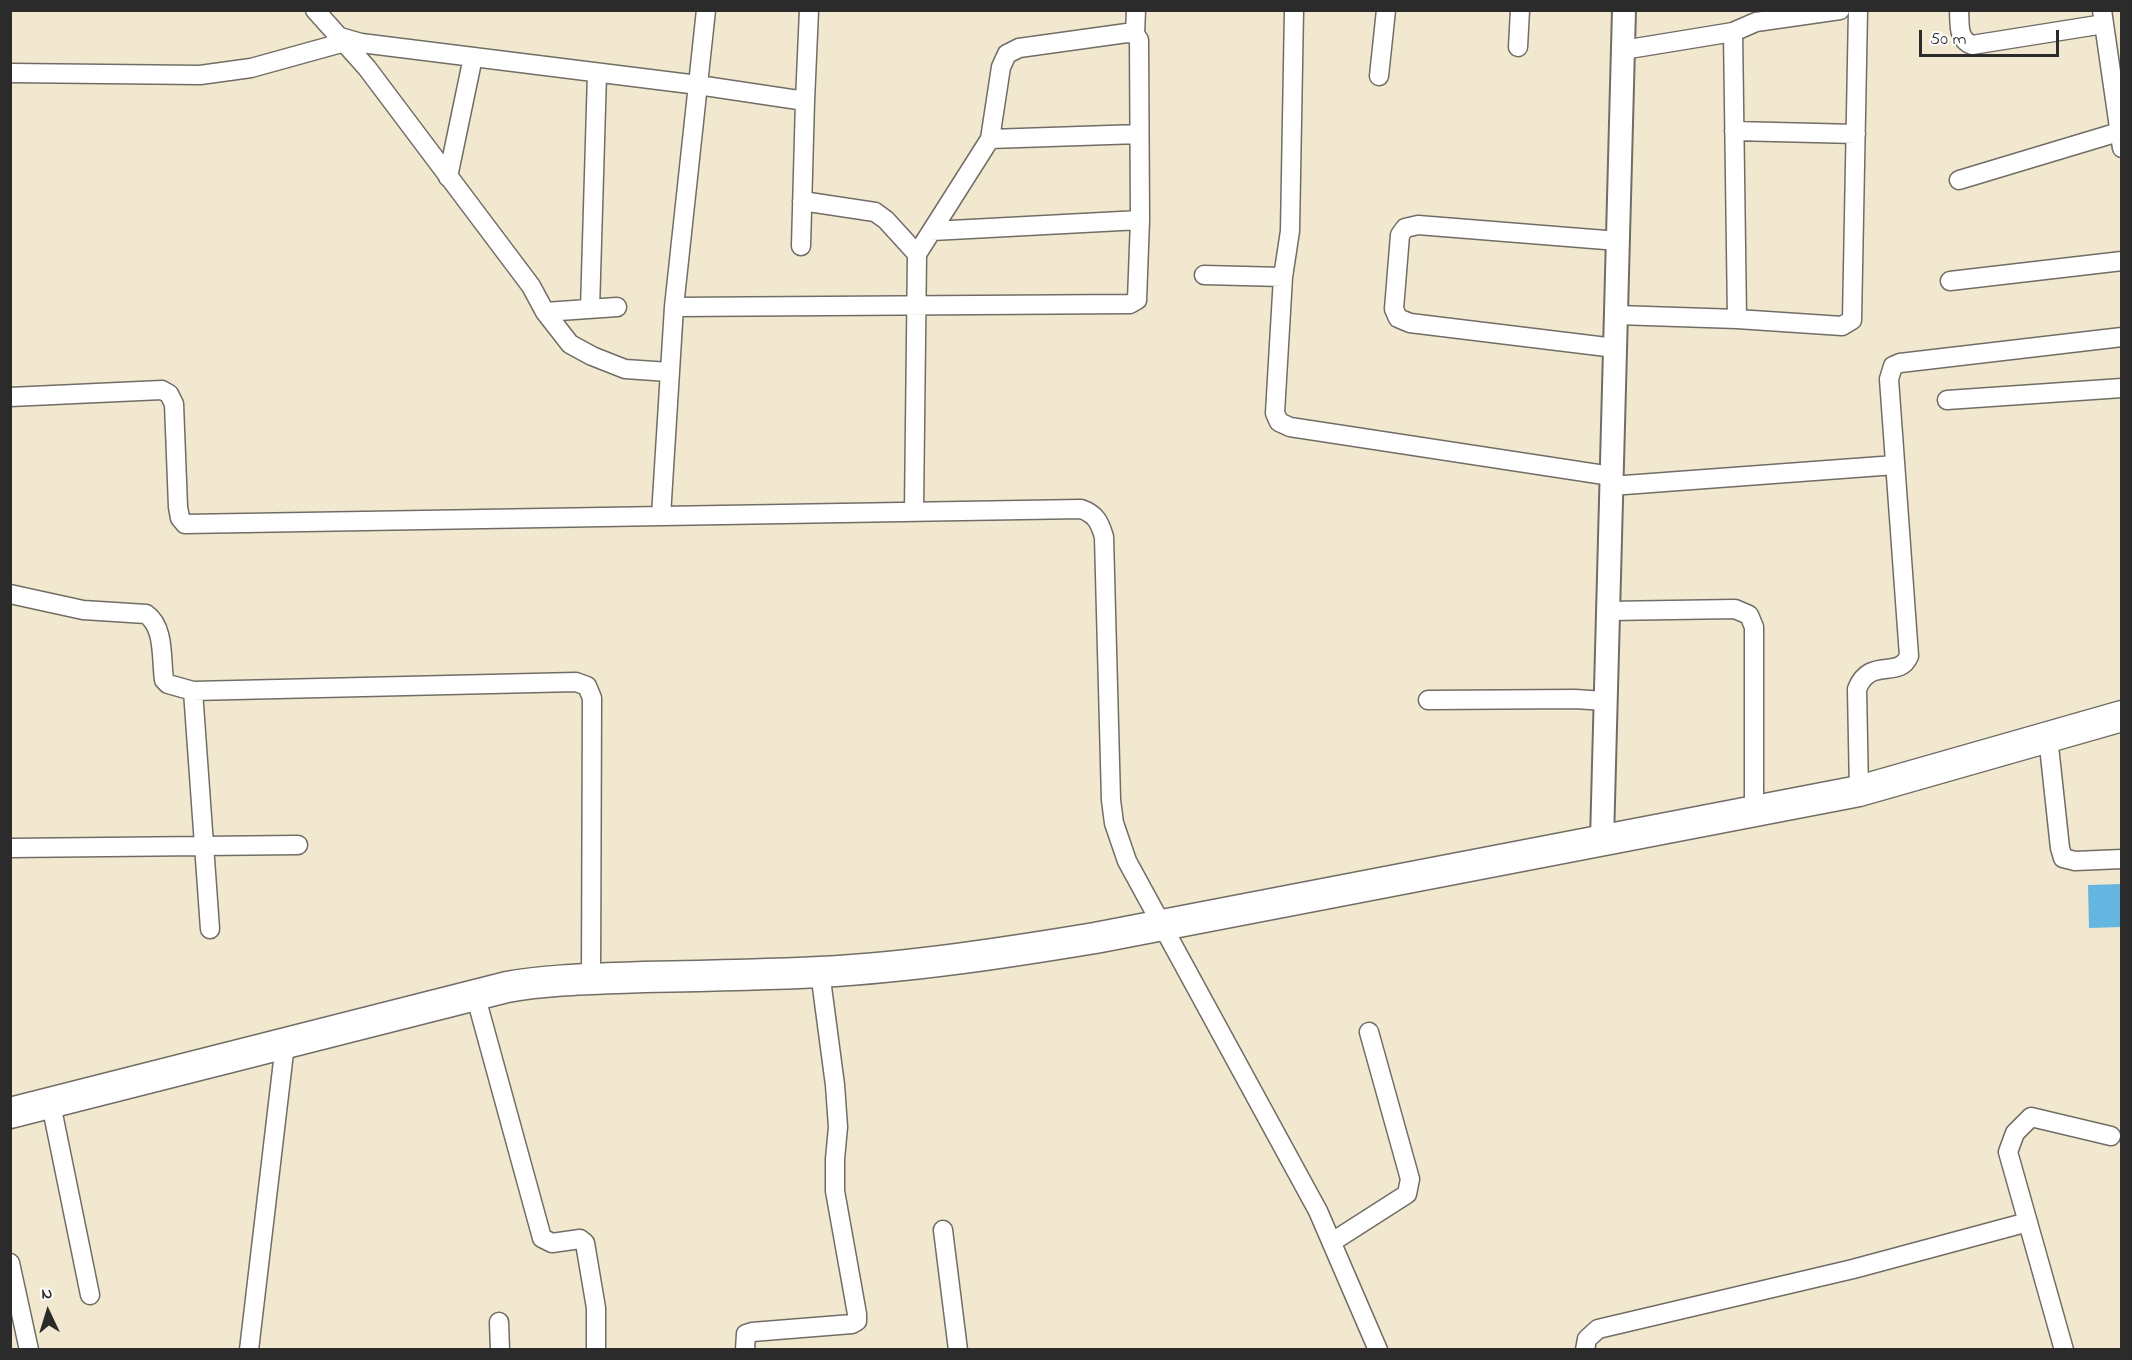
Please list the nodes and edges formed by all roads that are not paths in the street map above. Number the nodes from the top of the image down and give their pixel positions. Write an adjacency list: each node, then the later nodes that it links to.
1 (315, 10): 15 (street)
2 (706, 10): 23 (street)
3 (809, 10): 24 (street)
4 (1136, 10): 14 (street)
5 (1294, 10): 40 (street)
6 (1386, 10): 22 (street)
7 (1520, 10): 16 (street)
8 (1624, 10): 17 (street)
9 (1840, 10): 13 (street)
10 (1858, 10): 27 (street)
11 (1959, 10): 12 (street)
12 (2104, 17): 18 (street)
13 (1733, 32): 17 (street); 25 (street)
14 (1135, 34): 26 (street); 29 (street)
15 (343, 40): 19 (street); 20 (street); 30 (street)
16 (1518, 47)
17 (1623, 50): 35 (street)
18 (2115, 56): 28 (street)
19 (473, 57): 21 (street); 30 (street)
20 (10, 73)
21 (597, 74): 23 (street); 45 (street)
22 (1379, 76)
23 (698, 85): 24 (street); 44 (street)
24 (805, 101): 32 (street)
25 (1734, 130): 27 (street); 48 (street)
26 (1139, 134): 29 (street); 33 (street)
27 (1856, 134): 48 (street)
28 (2121, 136): 31 (street)
29 (990, 139): 34 (street)
30 (448, 177): 46 (street)
31 (1959, 180)
32 (802, 201): 36 (street); 37 (street)
33 (1140, 220): 34 (street); 42 (street)
34 (932, 231): 37 (street)
35 (1618, 241): 47 (street); 50 (street)
36 (801, 246)
37 (917, 254): 42 (street)
38 (2121, 261): 41 (street)
39 (1204, 275): 40 (street)
40 (1282, 277): 56 (street)
41 (1950, 280)
42 (918, 305): 44 (street); 57 (street)
43 (617, 307): 45 (street)
44 (674, 307): 51 (street)
45 (590, 309): 46 (street)
46 (545, 312): 51 (street)
47 (1617, 315): 48 (street); 50 (street)
48 (1737, 319)
49 (2121, 337): 55 (street)
50 (1615, 348): 56 (street)
51 (669, 372): 58 (street)
52 (2121, 387): 54 (street)
53 (10, 397): 58 (street)
54 (1947, 400)
55 (1895, 465): 56 (street); 66 (street)
56 (1611, 481): 60 (street)
57 (914, 510): 58 (street); 73 (street)
58 (661, 516)
59 (10, 594): 61 (street)
60 (1608, 611): 63 (street); 67 (street)
61 (193, 691): 70 (street); 76 (street)
62 (1428, 700): 63 (street)
63 (1605, 701): 68 (street)
64 (2121, 716): 65 (highway)
65 (2048, 737): 66 (highway); 72 (street)
66 (1859, 791): 67 (highway)
67 (1754, 813): 68 (highway)
68 (1602, 840): 73 (highway)
69 (298, 845): 70 (street)
70 (204, 846): 71 (street); 74 (street)
71 (10, 848)
72 (2121, 859)
73 (1163, 925): 75 (highway); 85 (street)
74 (210, 929)
75 (820, 972): 76 (highway); 93 (street)
76 (591, 979): 77 (highway)
77 (475, 994): 79 (highway); 92 (street)
78 (1370, 1032): 85 (street)
79 (285, 1044): 80 (highway); 90 (street)
80 (51, 1104): 81 (highway); 87 (street)
81 (10, 1113)
82 (2111, 1136): 83 (street)
83 (2028, 1222): 96 (street); 97 (street)
84 (943, 1230): 94 (street)
85 (1332, 1242): 95 (street)
86 (10, 1263): 89 (street)
87 (90, 1295)
88 (499, 1322): 91 (street)
89 (29, 1350)
90 (249, 1350)
91 (500, 1350)
92 (596, 1350)
93 (745, 1350)
94 (958, 1350)
95 (1378, 1350)
96 (1585, 1350)
97 (2064, 1350)

